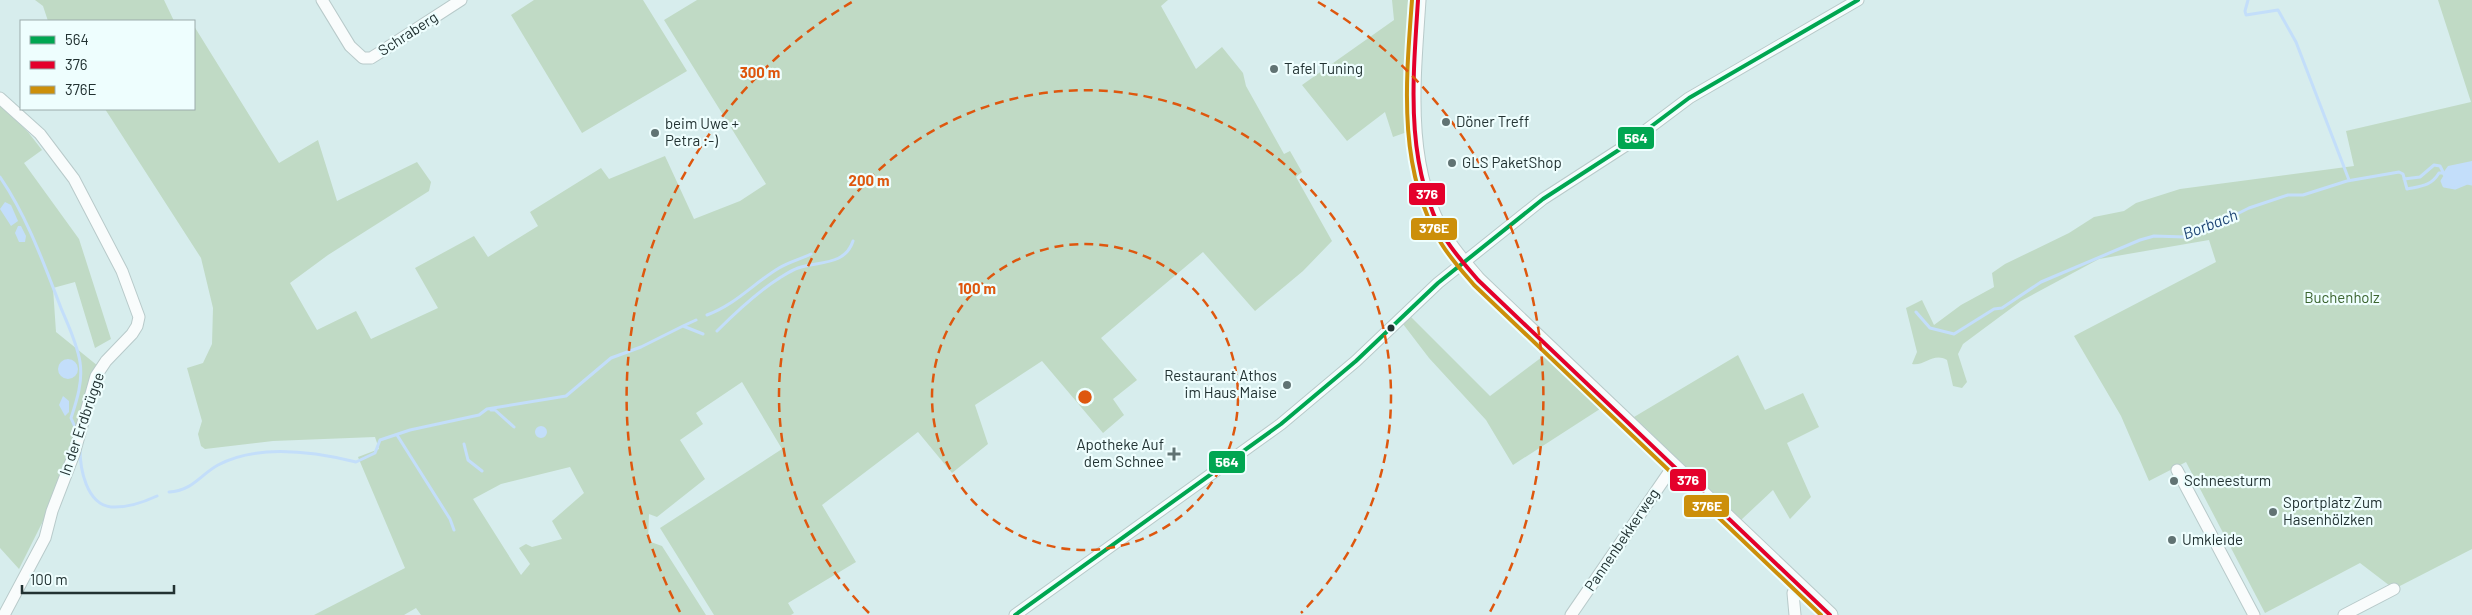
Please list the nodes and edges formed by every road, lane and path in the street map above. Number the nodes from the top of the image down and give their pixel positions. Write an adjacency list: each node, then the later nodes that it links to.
1 (322, 0): 2 (street, Schraberg)
2 (461, 0)
3 (1418, 0): 6 (main road)
4 (1858, 0): 6 (street)
5 (0, 98): 11 (street, In der Erdbrügge)
6 (1464, 263): 7 (main road); 12 (street)
7 (1674, 465): 9 (main road); 13 (street, Pannenbekkerweg)
8 (2177, 470): 16 (street)
9 (1799, 585): 14 (street); 15 (main road)
10 (2394, 589): 17 (street)
11 (4, 615)
12 (1015, 615)
13 (1571, 615)
14 (1795, 615)
15 (1830, 615)
16 (2254, 615)
17 (2344, 615)

